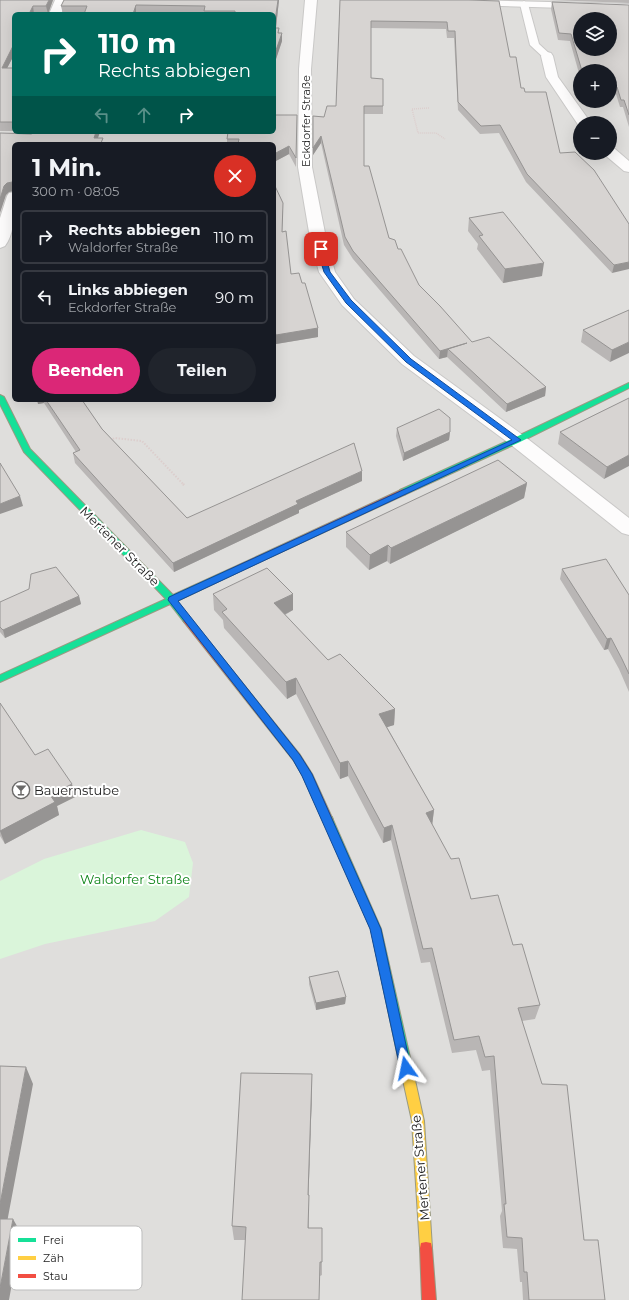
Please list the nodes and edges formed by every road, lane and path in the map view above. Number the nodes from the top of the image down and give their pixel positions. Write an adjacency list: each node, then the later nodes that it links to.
1 (61, 0): 6 (street)
2 (311, 0): 19 (street, Eckdorfer Straße)
3 (456, 2): 4 (street)
4 (524, 2): 5 (street); 7 (lane)
5 (629, 7)
6 (56, 12)
7 (547, 56): 9 (street)
8 (429, 108): 12 (path)
9 (579, 116)
10 (16, 137): 11 (street)
11 (32, 138)
12 (445, 138)
13 (617, 158): 14 (street)
14 (629, 168)
15 (12, 203): 16 (street)
16 (0, 243)
17 (629, 385): 19 (street)
18 (0, 397): 23 (street, Mertener Straße)
19 (517, 440): 22 (street, Eckdorfer Straße); 23 (street)
20 (108, 441): 21 (path)
21 (184, 484)
22 (629, 528)
23 (172, 600): 24 (street); 25 (street, Mertener Straße)
24 (0, 679)
25 (429, 1300)

